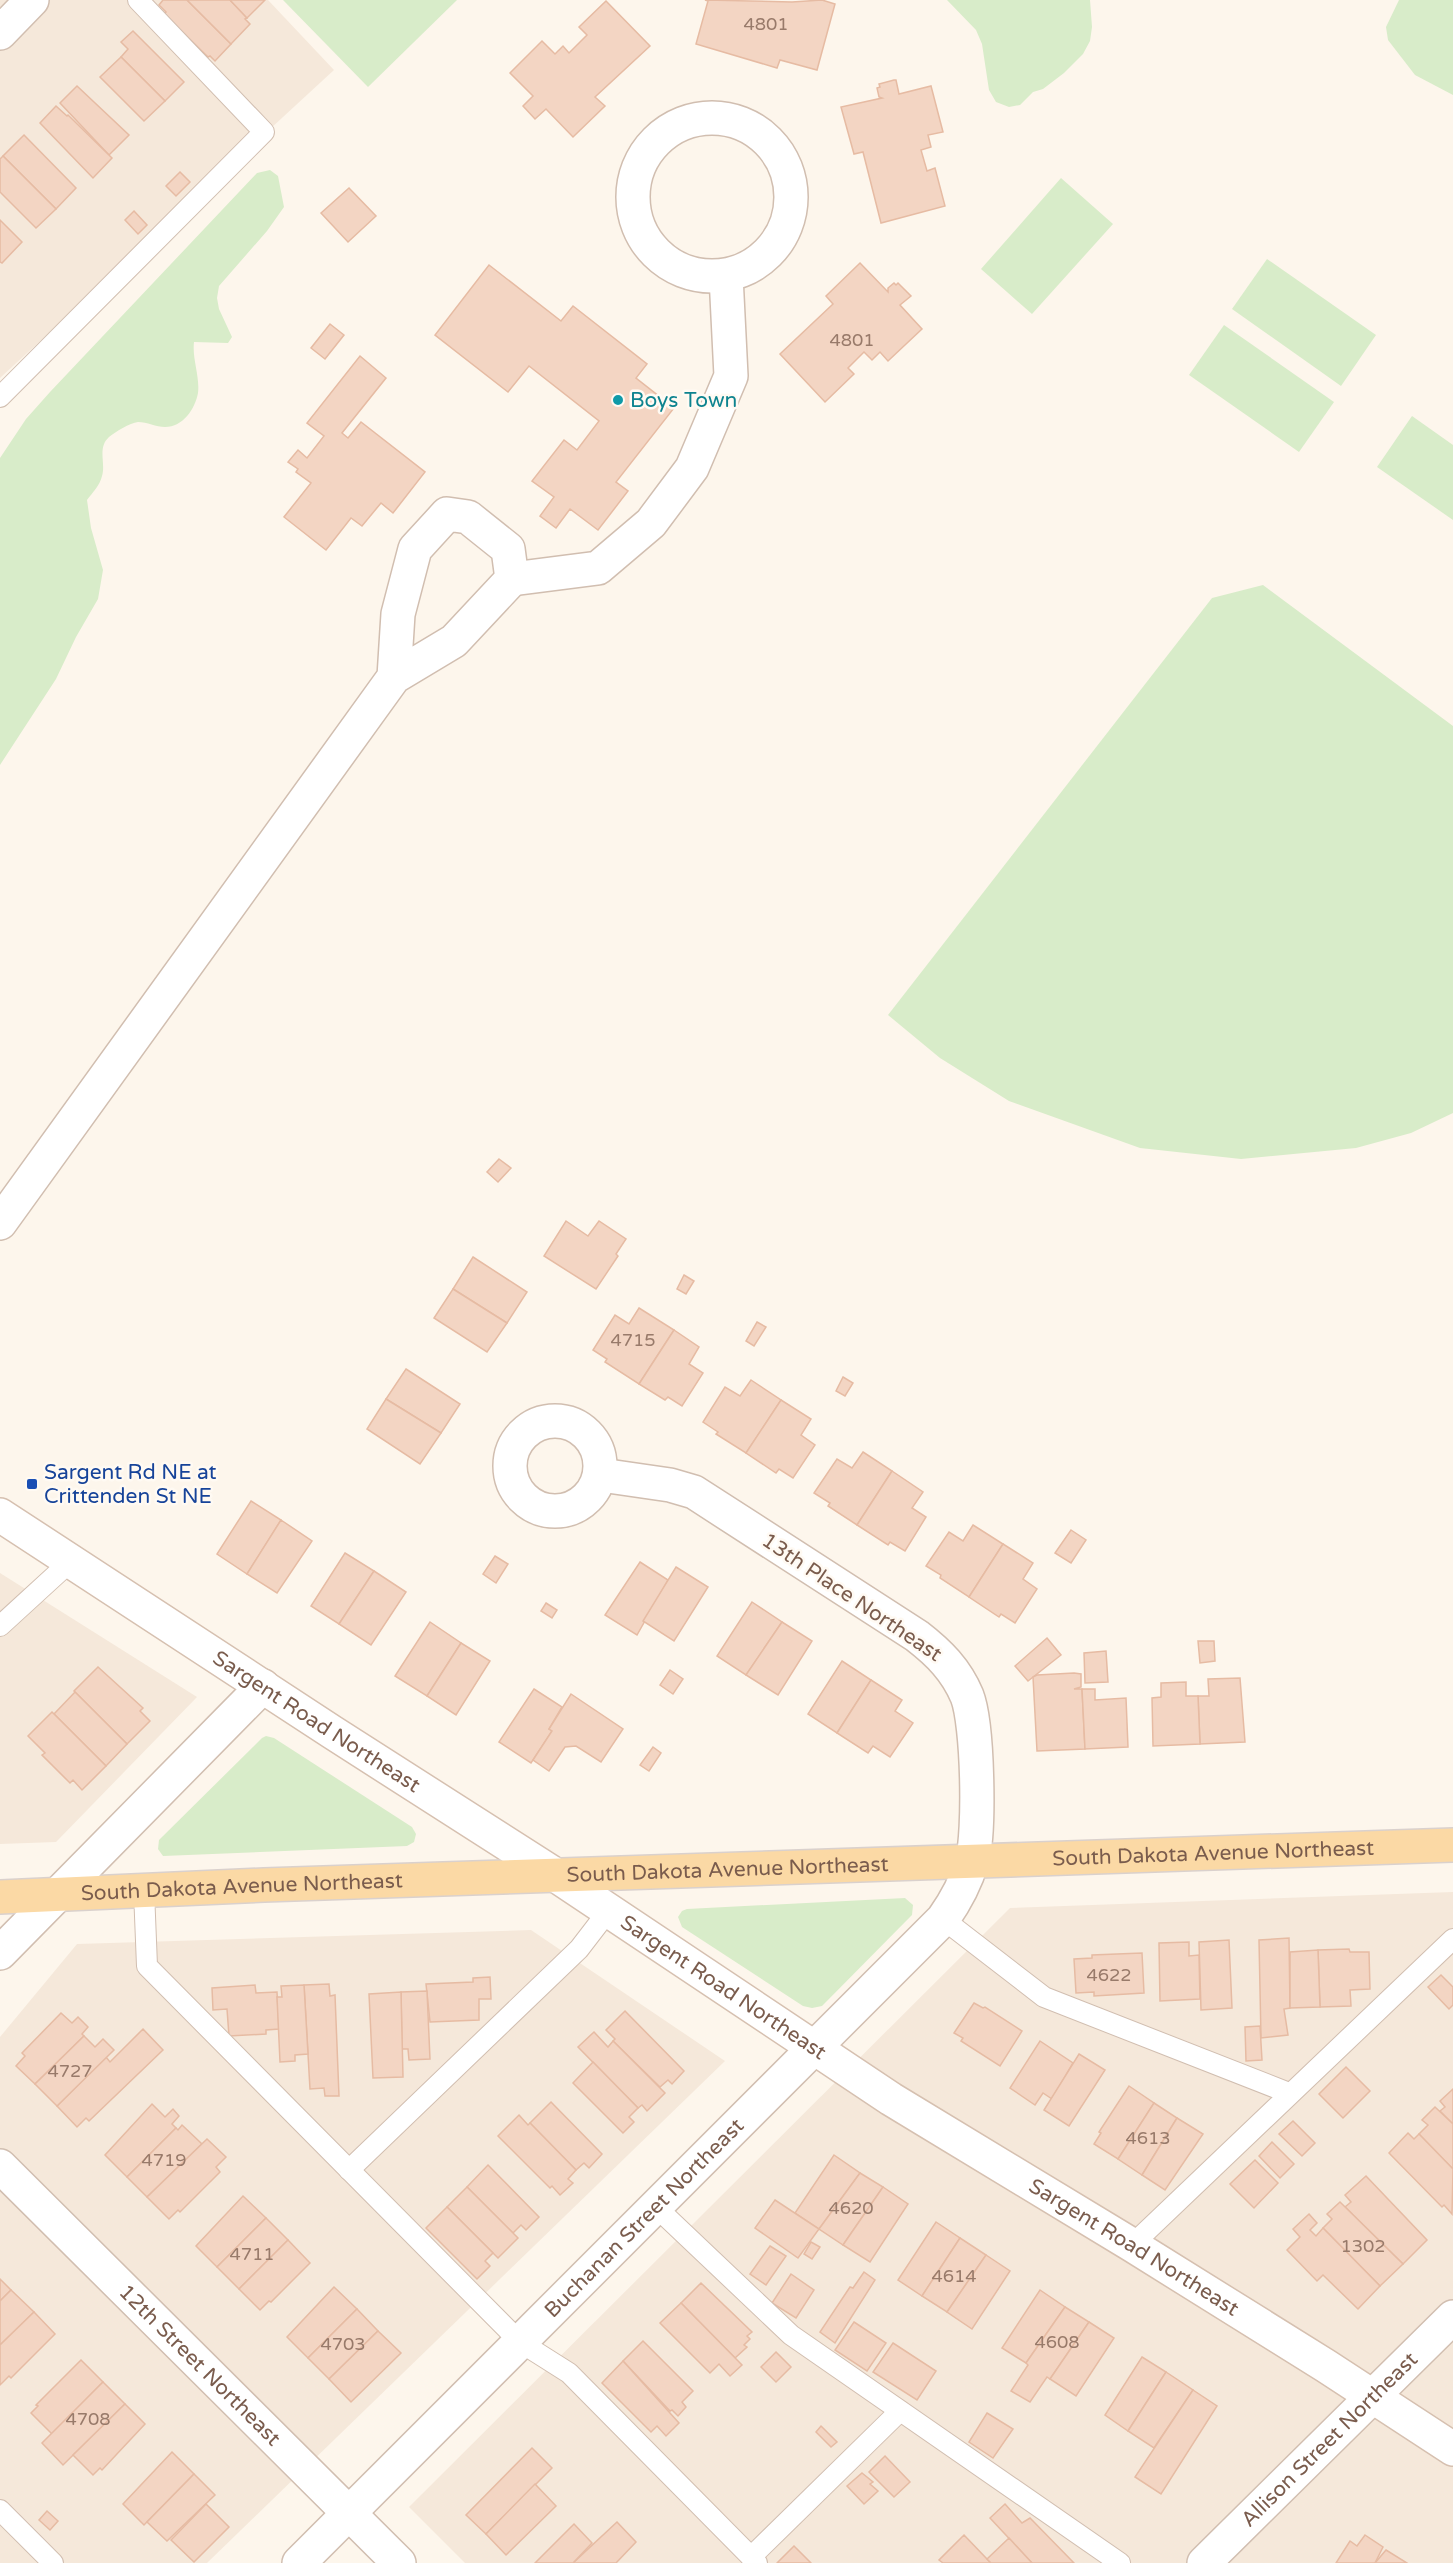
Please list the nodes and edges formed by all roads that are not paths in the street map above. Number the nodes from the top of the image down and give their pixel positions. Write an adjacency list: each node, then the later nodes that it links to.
1 (32, 0): 3 (street)
2 (138, 0): 5 (lane)
3 (0, 33)
4 (726, 276): 4 (street); 6 (street)
5 (0, 397)
6 (512, 579): 7 (street); 7 (street)
7 (394, 676): 8 (street)
8 (0, 1223)
9 (601, 1475): 15 (street, 13th Place Northeast)
10 (0, 1515): 11 (street, Sargent Road Northeast)
11 (71, 1561): 12 (lane); 13 (street, Sargent Road Northeast)
12 (0, 1626)
13 (263, 1686): 16 (street, Sargent Road Northeast); 18 (street)
14 (1453, 1845): 15 (main road, South Dakota Avenue Northeast)
15 (972, 1861): 16 (main road, South Dakota Avenue Northeast); 21 (street, Buchanan Street Northeast)
16 (557, 1876): 17 (main road, South Dakota Avenue Northeast); 20 (street, Sargent Road Northeast)
17 (144, 1891): 18 (main road, South Dakota Avenue Northeast); 27 (lane)
18 (60, 1894): 19 (main road, South Dakota Avenue Northeast); 23 (street)
19 (0, 1897)
20 (609, 1910): 24 (street, Sargent Road Northeast); 27 (lane)
21 (943, 1919): 24 (street, Buchanan Street Northeast); 25 (lane)
22 (1453, 1939): 25 (lane)
23 (0, 1953)
24 (814, 2048): 28 (street, Buchanan Street Northeast); 29 (street, Sargent Road Northeast)
25 (1289, 2093): 29 (lane)
26 (0, 2166): 36 (street, 12th Street Northeast)
27 (349, 2170): 31 (lane)
28 (656, 2206): 31 (street, Buchanan Street Northeast); 33 (lane)
29 (1132, 2245): 32 (street, Sargent Road Northeast)
30 (1453, 2317): 32 (street, Allison Street Northeast)
31 (520, 2342): 36 (street, Buchanan Street Northeast); 37 (lane)
32 (1372, 2396): 34 (street, Sargent Road Northeast); 42 (street, Allison Street Northeast)
33 (900, 2411): 37 (lane); 41 (lane)
34 (1453, 2449)
35 (0, 2510): 38 (lane)
36 (349, 2513): 39 (street, Buchanan Street Northeast); 40 (street, 12th Street Northeast)
37 (754, 2560)
38 (53, 2563)
39 (299, 2563)
40 (399, 2563)
41 (1120, 2563)
42 (1204, 2563)

